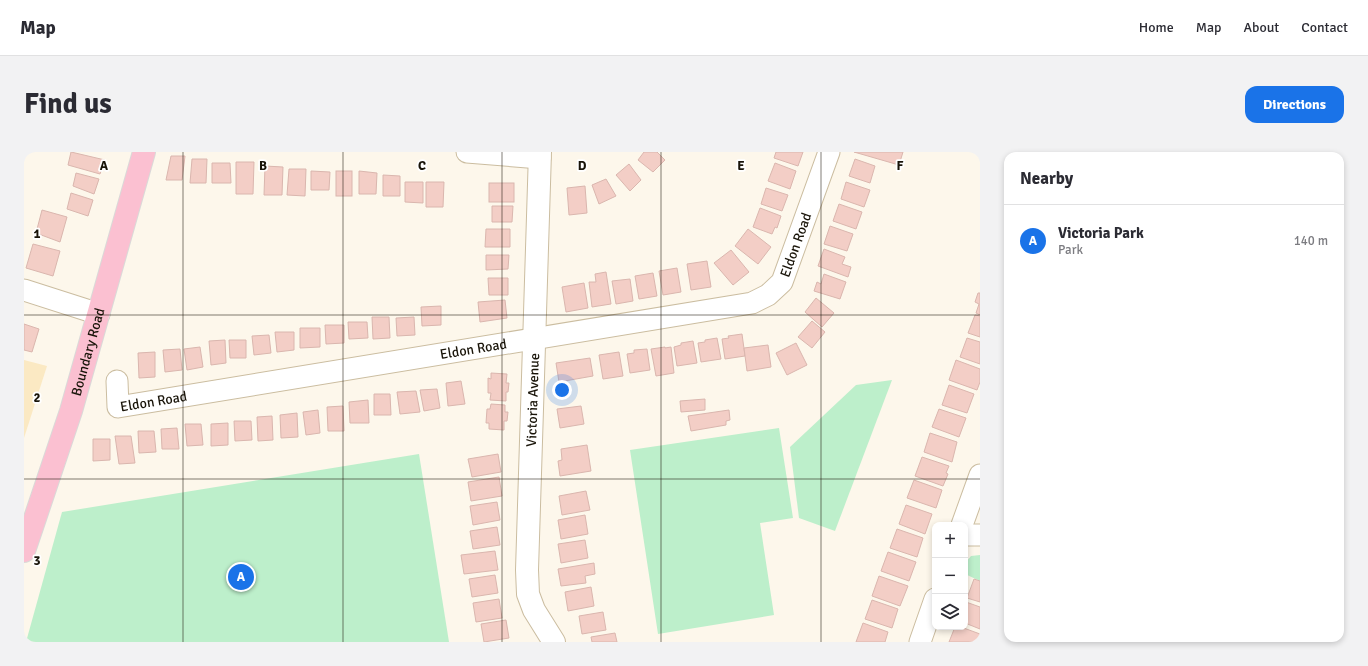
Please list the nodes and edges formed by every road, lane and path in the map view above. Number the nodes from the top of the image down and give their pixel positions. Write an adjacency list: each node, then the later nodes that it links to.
1 (144, 152): 6 (main road, Boundary Road)
2 (467, 152): 4 (street)
3 (829, 152): 7 (street, Eldon Road)
4 (540, 155): 7 (street, Victoria Avenue)
5 (24, 290): 6 (street)
6 (99, 314): 13 (main road, Boundary Road)
7 (535, 340): 8 (street, Eldon Road); 15 (street, Victoria Avenue)
8 (116, 381)
9 (980, 476): 10 (street)
10 (963, 522)
11 (968, 535): 12 (street)
12 (980, 535)
13 (24, 551)
14 (932, 608): 16 (street)
15 (554, 642)
16 (920, 642)

